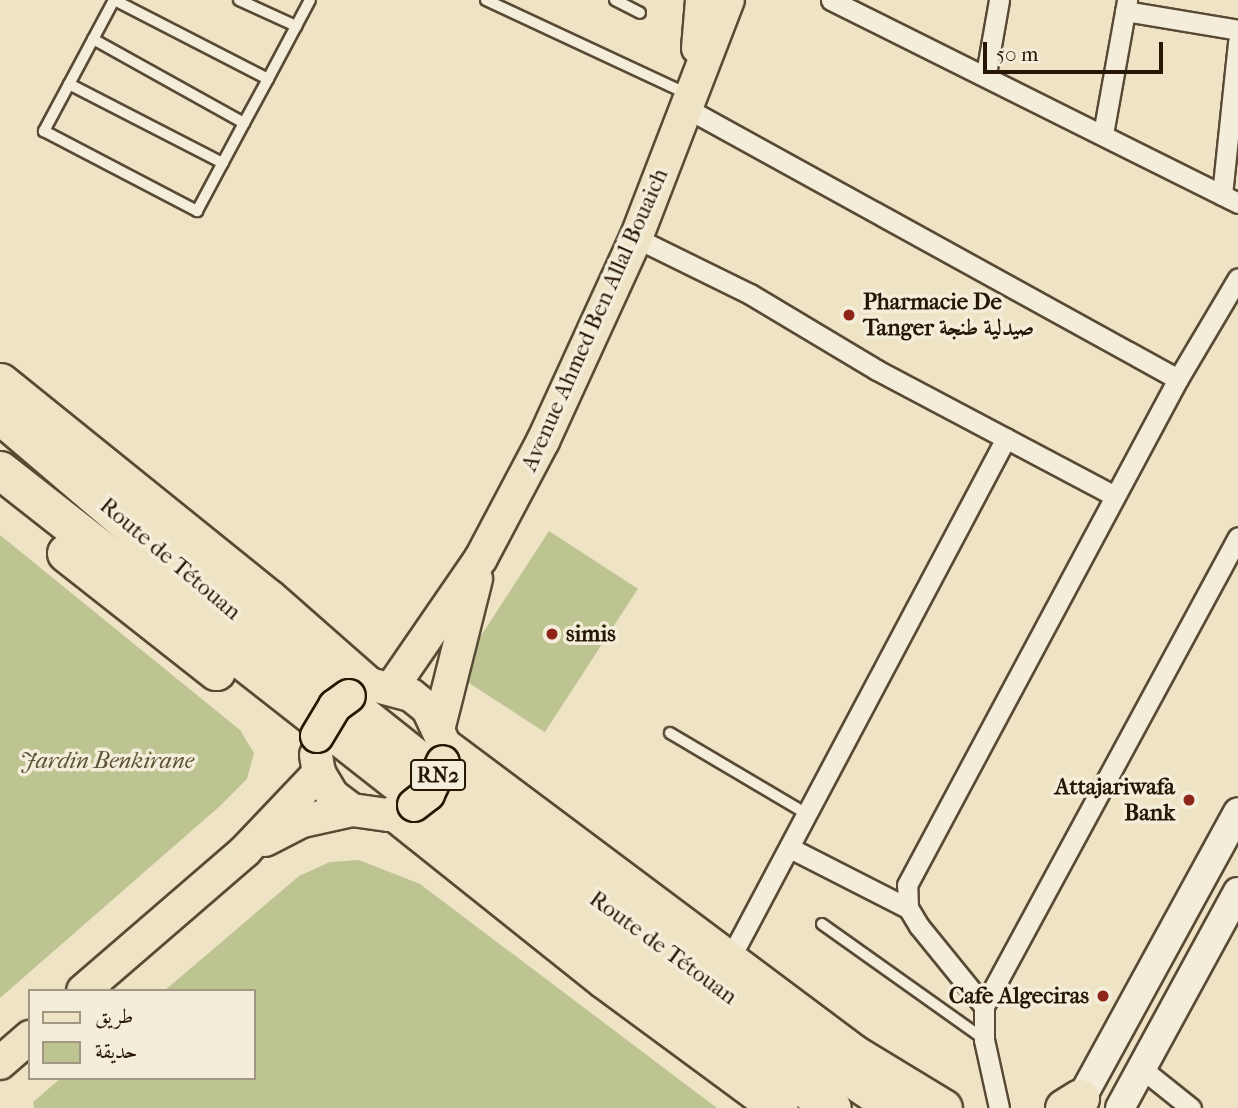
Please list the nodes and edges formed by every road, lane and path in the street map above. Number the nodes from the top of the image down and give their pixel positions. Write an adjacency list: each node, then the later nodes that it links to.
1 (239, 0): 11 (lane)
2 (310, 0): 11 (lane)
3 (486, 0): 18 (lane)
4 (615, 0): 10 (lane)
5 (702, 0): 18 (main road, Avenue Ahmed Ben Allal Bouaich)
6 (728, 0): 18 (main road, Avenue Ahmed Ben Allal Bouaich)
7 (831, 0): 15 (street)
8 (999, 0): 15 (street)
9 (1126, 6): 12 (street); 20 (street)
10 (640, 13)
11 (296, 26): 16 (lane)
12 (1238, 30)
13 (93, 39): 16 (lane); 17 (lane); 19 (lane)
14 (1238, 42): 22 (street)
15 (986, 74): 20 (street)
16 (268, 79): 19 (lane)
17 (69, 84): 21 (lane); 21 (lane)
18 (692, 94): 23 (main road, Avenue Ahmed Ben Allal Bouaich); 25 (street)
19 (244, 123): 21 (lane)
20 (1103, 134): 22 (street)
21 (223, 163)
22 (1230, 199)
23 (636, 238): 28 (street); 33 (main road, Avenue Ahmed Ben Allal Bouaich)
24 (1238, 278): 25 (street)
25 (1178, 379): 30 (street)
26 (0, 382): 34 (highway)
27 (0, 415): 57 (highway, Route de Tétouan / RN2)
28 (1006, 438): 30 (street); 41 (street)
29 (0, 470): 55 (highway, Route de Tétouan / RN2)
30 (1115, 496): 45 (street)
31 (0, 500): 37 (highway)
32 (1238, 537): 49 (street)
33 (481, 558): 34 (main road, Avenue Ahmed Ben Allal Bouaich); 36 (main road, Avenue Ahmed Ben Allal Bouaich)
34 (369, 690): 36 (main road); 37 (main road, bridge)
35 (670, 733): 41 (lane)
36 (442, 745): 38 (main road, bridge); 47 (highway)
37 (317, 752): 39 (main road); 43 (main road)
38 (405, 809): 39 (main road); 55 (highway)
39 (352, 810): 43 (main road)
40 (1238, 811): 56 (main road)
41 (807, 814): 42 (street)
42 (790, 848): 45 (street); 47 (street)
43 (245, 851): 48 (main road)
44 (1238, 892): 54 (main road)
45 (908, 908): 49 (street)
46 (822, 924): 51 (lane)
47 (728, 962): 52 (highway)
48 (85, 989)
49 (984, 1006): 51 (street)
50 (28, 1039): 53 (main road)
51 (984, 1040): 59 (street)
52 (854, 1054): 57 (highway); 58 (highway)
53 (0, 1063)
54 (1141, 1068): 60 (main road); 61 (street)
55 (812, 1104)
56 (1074, 1105)
57 (898, 1108)
58 (943, 1108)
59 (999, 1108)
60 (1120, 1108)
61 (1191, 1108)

